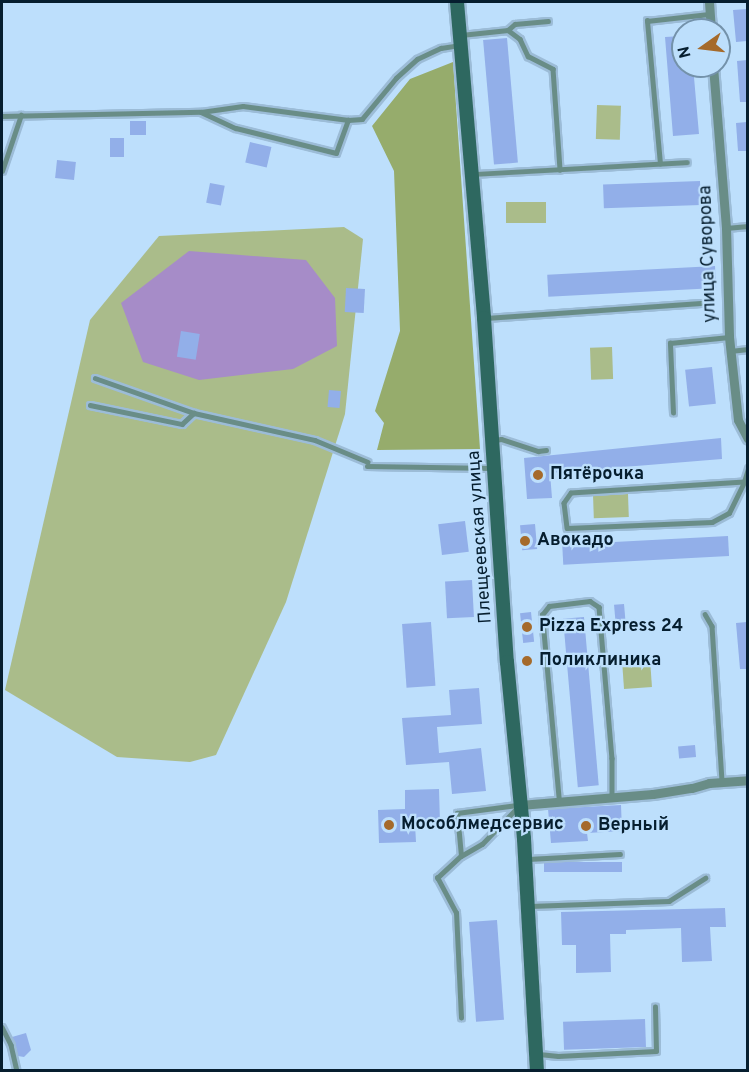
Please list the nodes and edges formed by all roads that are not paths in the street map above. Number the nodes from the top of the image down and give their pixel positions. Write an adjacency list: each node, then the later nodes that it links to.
1 (458, 2): 7 (street, Плещеевская улица)
2 (709, 2): 3 (street)
3 (710, 14): 4 (street); 14 (lane)
4 (710, 18)
5 (548, 21): 6 (lane)
6 (508, 30): 7 (lane); 15 (lane)
7 (462, 40): 12 (lane); 17 (street, Плещеевская улица)
8 (714, 78): 19 (street, улица Суворова)
9 (201, 112): 10 (lane); 12 (lane); 12 (lane)
10 (21, 115): 11 (lane); 16 (lane)
11 (2, 116)
12 (348, 120)
13 (687, 162): 14 (lane)
14 (660, 164): 15 (lane)
15 (560, 170): 17 (lane)
16 (2, 171)
17 (472, 174): 21 (street, Плещеевская улица)
18 (747, 226): 19 (lane)
19 (726, 228): 22 (street, улица Суворова)
20 (700, 303): 21 (lane)
21 (484, 318): 30 (street, Плещеевская улица)
22 (729, 337): 24 (street, улица Суворова); 28 (lane)
23 (747, 349): 24 (lane)
24 (730, 351): 29 (street, улица Суворова)
25 (95, 378): 27 (lane)
26 (90, 405): 27 (lane)
27 (194, 413): 32 (lane)
28 (673, 413)
29 (747, 439)
30 (492, 440): 31 (lane); 32 (street, Плещеевская улица)
31 (546, 450)
32 (494, 469): 40 (street, Плещеевская улица)
33 (747, 469): 34 (lane)
34 (744, 482): 34 (lane)
35 (705, 614): 37 (lane)
36 (747, 780): 37 (street)
37 (722, 782): 38 (street)
38 (612, 797): 39 (street); 39 (lane)
39 (559, 802): 40 (street)
40 (520, 805): 42 (lane); 42 (lane); 43 (street, Плещеевская улица)
41 (620, 854): 43 (lane)
42 (461, 856): 47 (lane)
43 (525, 859): 45 (street, Плещеевская улица)
44 (705, 878): 45 (lane)
45 (528, 907): 49 (street, Плещеевская улица)
46 (655, 1007): 49 (lane)
47 (461, 1018)
48 (2, 1028): 50 (lane)
49 (537, 1054): 51 (street, Плещеевская улица)
50 (17, 1071)
51 (537, 1071)

